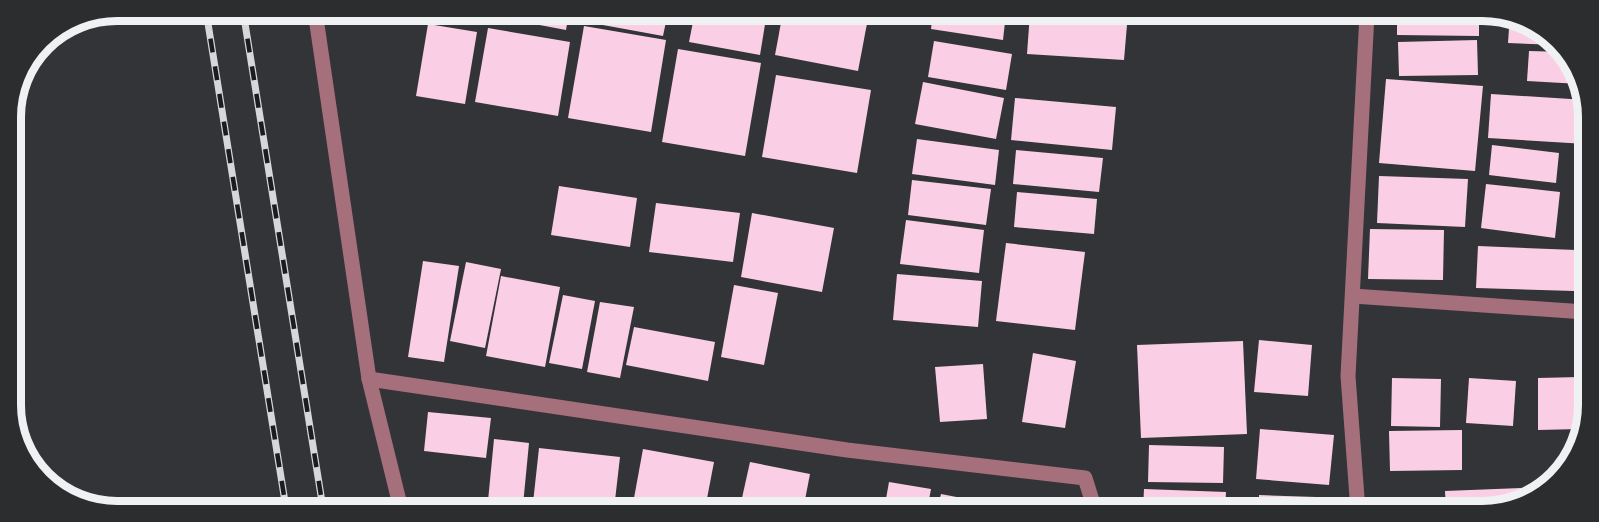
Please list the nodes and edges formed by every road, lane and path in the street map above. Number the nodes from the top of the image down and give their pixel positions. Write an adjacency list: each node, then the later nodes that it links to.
1 (316, 21): 5 (street)
2 (1367, 21): 3 (street)
3 (1353, 296): 4 (street); 8 (street)
4 (1578, 312)
5 (369, 379): 6 (street); 7 (street)
6 (399, 501)
7 (1092, 501)
8 (1357, 501)

